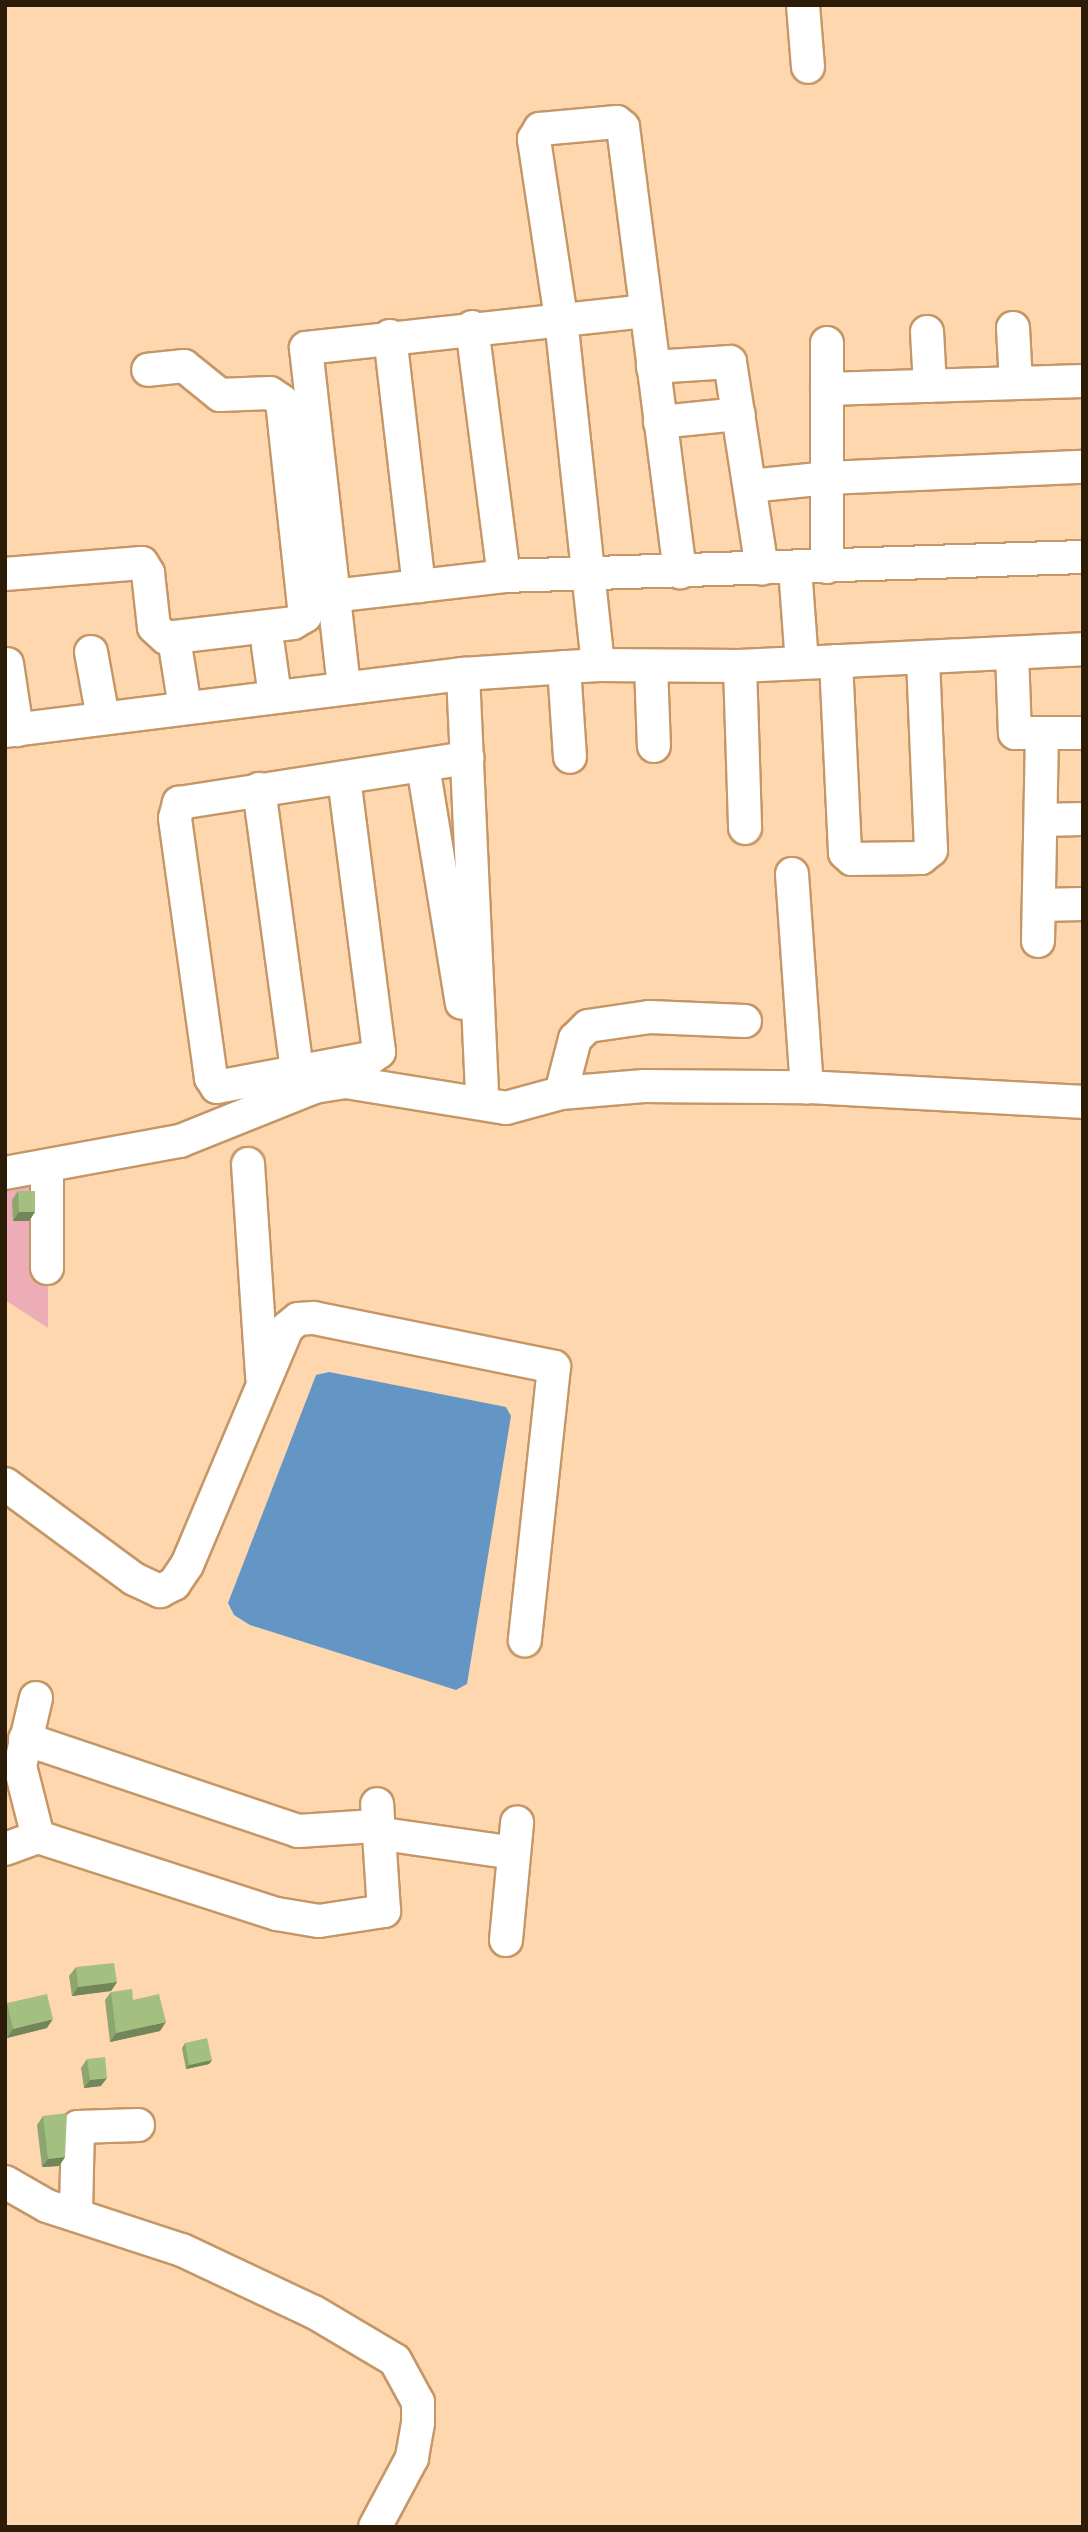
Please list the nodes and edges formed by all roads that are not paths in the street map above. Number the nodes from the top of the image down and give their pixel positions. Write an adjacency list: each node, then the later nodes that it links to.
1 (803, 5): 2 (street)
2 (808, 67)
3 (645, 312): 4 (street); 4 (street); 10 (street)
4 (561, 318): 5 (street); 25 (street)
5 (472, 327): 8 (street); 28 (street)
6 (1013, 328): 13 (street)
7 (927, 332): 14 (street)
8 (390, 336): 29 (street); 30 (street)
9 (827, 343): 15 (street)
10 (653, 367): 16 (street); 17 (street)
11 (148, 370): 27 (street)
12 (1083, 381): 13 (street)
13 (1016, 383): 14 (street)
14 (930, 386): 15 (street)
15 (827, 389): 19 (street)
16 (739, 414): 17 (street); 20 (street)
17 (660, 422): 26 (street)
18 (1083, 467): 19 (street)
19 (827, 478): 20 (street); 22 (street)
20 (750, 486): 24 (street)
21 (1083, 557): 22 (street)
22 (827, 566): 23 (street)
23 (795, 568): 24 (street); 38 (street)
24 (762, 569): 26 (street)
25 (589, 572): 26 (street); 28 (street); 40 (street)
26 (680, 572)
27 (5, 574)
28 (504, 576): 29 (street)
29 (419, 586): 30 (street)
30 (332, 597): 45 (street)
31 (268, 646): 46 (street)
32 (1083, 649): 35 (street)
33 (176, 651): 47 (street)
34 (91, 652): 48 (street)
35 (1012, 653): 36 (street); 51 (street)
36 (923, 657): 37 (street); 37 (street)
37 (836, 662): 38 (street)
38 (802, 663): 42 (street)
39 (6, 664): 49 (street)
40 (598, 665): 41 (street); 43 (street)
41 (651, 666): 42 (street); 52 (street)
42 (740, 666): 60 (street)
43 (564, 667): 44 (street); 53 (street)
44 (463, 674): 45 (street); 54 (street)
45 (344, 687): 46 (street)
46 (275, 696): 47 (street)
47 (186, 708): 48 (street)
48 (103, 719): 49 (street)
49 (11, 730)
50 (1083, 733): 51 (street)
51 (1042, 734): 59 (street)
52 (654, 746)
53 (570, 757)
54 (468, 758): 55 (street); 66 (street)
55 (423, 766): 56 (street); 66 (street)
56 (344, 778): 57 (street); 67 (street)
57 (260, 789): 67 (street); 67 (street)
58 (1083, 819): 59 (street)
59 (1041, 820): 63 (street)
60 (745, 828)
61 (792, 874): 68 (street)
62 (1083, 904): 63 (street)
63 (1040, 905): 64 (street)
64 (1038, 941)
65 (745, 1021): 70 (street)
66 (481, 1040): 69 (street)
67 (297, 1071)
68 (807, 1087): 70 (street); 71 (street)
69 (482, 1088)
70 (561, 1093): 73 (street)
71 (1083, 1102)
72 (248, 1164): 76 (street)
73 (47, 1167): 74 (street); 75 (street)
74 (5, 1173)
75 (47, 1268)
76 (262, 1385): 77 (street); 78 (street)
77 (5, 1485)
78 (525, 1640)
79 (36, 1698): 80 (street)
80 (25, 1739): 81 (street); 82 (street)
81 (376, 1821): 82 (street); 85 (street)
82 (38, 1837): 83 (street); 84 (street)
83 (5, 1849)
84 (5, 1859)
85 (506, 1940)
86 (138, 2125): 88 (street)
87 (5, 2182): 88 (street)
88 (76, 2213): 89 (street)
89 (374, 2527)

